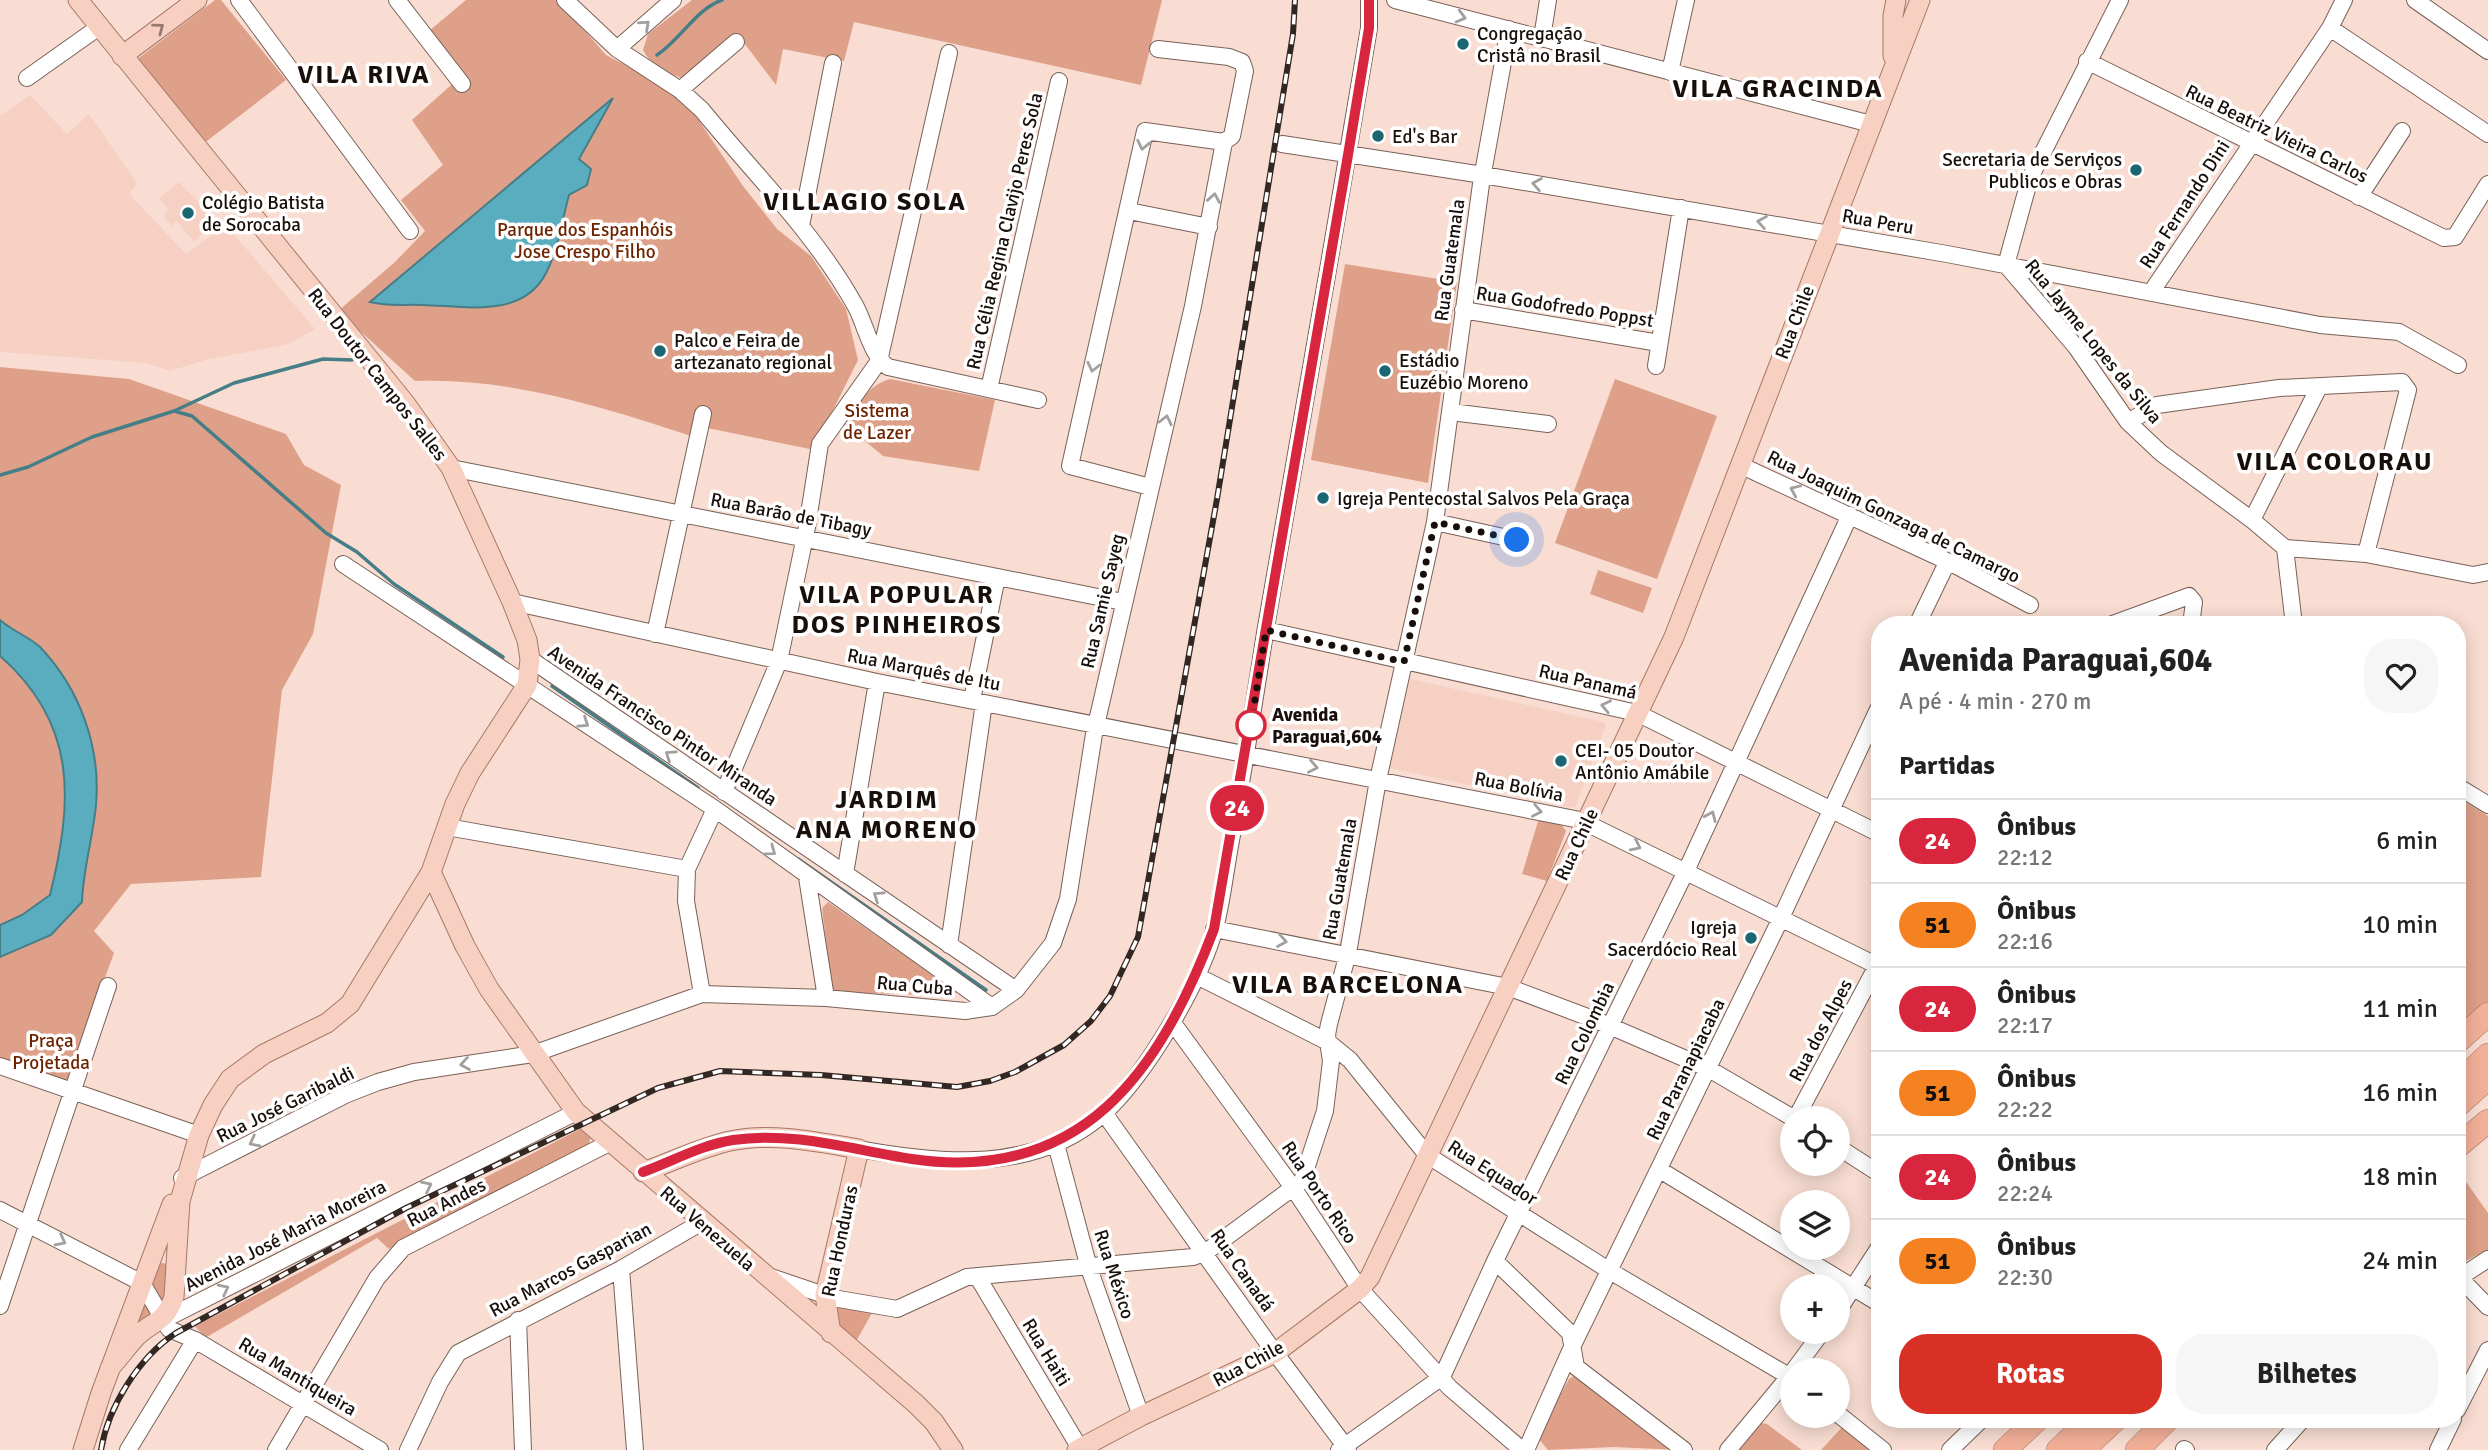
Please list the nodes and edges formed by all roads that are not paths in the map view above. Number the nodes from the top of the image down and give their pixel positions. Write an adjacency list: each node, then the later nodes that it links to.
1 (78, 0): 18 (main road, Rua Doutor Campos Salles)
2 (197, 0): 27 (main road, one-way to 2)
3 (239, 0): 50 (street)
4 (397, 0): 33 (street)
5 (565, 0): 24 (street)
6 (673, 0): 24 (street, one-way to 6)
7 (1369, 0): 42 (street)
8 (1395, 0): 15 (street)
9 (1548, 0): 21 (street)
10 (1686, 0): 30 (street)
11 (1920, 0): 17 (main road, Rua Chile)
12 (2120, 0): 28 (street)
13 (2414, 0): 25 (street)
14 (2340, 1): 19 (street, Rua Fernando Dini)
15 (1427, 4): 20 (street, one-way to 20)
16 (1895, 8): 17 (main road, Rua Chile); 34 (main road, Rua Chile)
17 (1913, 20): 34 (main road, Rua Chile)
18 (99, 27): 27 (main road, Rua Doutor Campos Salles); 31 (street)
19 (2330, 28): 38 (street); 40 (street, Rua Fernando Dini)
20 (1509, 29): 21 (street); 43 (street, Rua Guatemala)
21 (1542, 37): 30 (street)
22 (736, 42): 35 (street)
23 (1158, 48): 39 (street, Rua Samie Sayeg)
24 (617, 49): 35 (street)
25 (2488, 51)
26 (948, 52): 56 (street)
27 (122, 57): 67 (main road, Rua Doutor Campos Salles)
28 (2087, 61): 40 (street, Rua Beatriz Vieira Carlos); 52 (street)
29 (833, 63): 48 (street)
30 (1670, 72): 36 (street)
31 (27, 78)
32 (1059, 81): 60 (street, Rua Célia Regina Clavijo Peres Sola)
33 (462, 84)
34 (1886, 84): 36 (main road, Rua Chile)
35 (680, 90): 48 (street)
36 (1871, 124): 51 (main road, Rua Chile)
37 (2402, 131): 45 (street)
38 (2488, 134)
39 (1224, 142): 47 (street, one-way to 47); 49 (street, Rua Samie Sayeg, one-way to 39)
40 (2249, 143): 45 (street, Rua Beatriz Vieira Carlos); 53 (street, Rua Fernando Dini)
41 (1282, 144): 42 (street, Rua Peru)
42 (1348, 155): 43 (street, Rua Peru); 88 (street)
43 (1483, 175): 46 (street, Rua Peru, one-way to 43); 54 (street, Rua Guatemala)
44 (2488, 184): 45 (street, Rua Beatriz Vieira Carlos)
45 (2359, 197)
46 (1681, 208): 51 (street, Rua Peru, one-way to 46); 55 (street)
47 (1129, 211): 49 (street); 68 (street, one-way to 68)
48 (801, 226): 56 (street)
49 (1209, 227): 68 (street, Rua Samie Sayeg, one-way to 49)
50 (410, 231)
51 (1829, 234): 52 (street, Rua Peru); 66 (main road, Rua Chile)
52 (2006, 265): 53 (street, Rua Peru); 64 (street, Rua Jayme Lopes da Silva)
53 (2152, 291): 57 (street, Rua Peru)
54 (1463, 310): 55 (street, Rua Godofredo Poppst); 62 (street, Rua Guatemala)
55 (1659, 343): 58 (street)
56 (879, 361): 60 (street); 73 (street)
57 (2458, 365)
58 (1656, 366)
59 (2319, 387): 64 (street); 71 (street); 76 (street)
60 (989, 389): 61 (street)
61 (1038, 400)
62 (1451, 412): 65 (street); 72 (street, Rua Guatemala)
63 (703, 414): 69 (street)
64 (2128, 422): 71 (street, Rua Jayme Lopes da Silva)
65 (1548, 424)
66 (1740, 465): 70 (street, Rua Joaquim Gonzaga de Camargo, one-way to 66); 96 (main road, Rua Chile)
67 (451, 468): 69 (street, Rua Barão de Tibagy); 81 (main road, Rua Doutor Campos Salles)
68 (1150, 487): 82 (street, Rua Samie Sayeg)
69 (681, 514): 73 (street, Rua Barão de Tibagy); 89 (street)
70 (1850, 515): 77 (street, Rua Joaquim Gonzaga de Camargo); 100 (street, Rua Colombia)
71 (2252, 520): 75 (street, Rua Jayme Lopes da Silva)
72 (1435, 522): 74 (street); 92 (street, Rua Guatemala)
73 (804, 538): 80 (street, Rua Barão de Tibagy); 91 (street)
74 (1517, 540)
75 (2284, 548): 76 (street); 87 (street)
76 (2366, 554): 79 (street)
77 (1951, 563): 83 (street, Rua Joaquim Gonzaga de Camargo); 84 (street)
78 (343, 564): 94 (street)
79 (2488, 572)
80 (997, 577): 82 (street, Rua Barão de Tibagy); 95 (street)
81 (512, 602): 89 (street, Rua Marquês de Itu); 90 (main road, Rua Doutor Campos Salles)
82 (1123, 602): 98 (street, Rua Samie Sayeg)
83 (2030, 605)
84 (1921, 616)
85 (2135, 616): 86 (street)
86 (2192, 616)
87 (2293, 616)
88 (1266, 630): 92 (street, Rua Panamá); 99 (street)
89 (655, 634): 91 (street, Rua Marquês de Itu)
90 (530, 659): 94 (main road, Rua Doutor Campos Salles); 102 (street, Avenida Francisco Pintor Miranda, one-way to 90)
91 (779, 661): 93 (street, Rua Marquês de Itu); 101 (street)
92 (1404, 662): 96 (street, Rua Panamá, one-way to 92); 103 (street, Rua Guatemala)
93 (877, 682): 95 (street, Rua Marquês de Itu); 112 (street)
94 (527, 685): 107 (street, one-way to 107); 110 (main road, Rua Doutor Campos Salles)
95 (978, 701): 98 (street, Rua Marquês de Itu); 119 (street)
96 (1637, 713): 100 (street, Rua Panamá); 109 (main road, Rua Chile)
97 (1871, 724): 108 (street, Rua Paranapiacaba)
98 (1096, 725): 99 (street, Rua Marquês de Itu); 130 (street, Rua Cuba)
99 (1246, 755): 103 (street, Rua Bolívia, one-way to 103); 122 (street)
100 (1735, 761): 108 (street, Rua Panamá); 115 (street, Rua Colombia, one-way to 100)
101 (733, 770): 102 (street); 104 (street)
102 (704, 778): 104 (street, Avenida Francisco Pintor Miranda)
103 (1378, 780): 109 (street, Rua Bolívia, one-way to 109); 124 (street, Rua Guatemala)
104 (724, 792): 113 (street, Avenida Francisco Pintor Miranda)
105 (2466, 792): 106 (street)
106 (2488, 805)
107 (715, 809): 114 (street); 118 (street, one-way to 118)
108 (1830, 810): 111 (street, Rua Panamá); 120 (street, Rua Paranapiacaba)
109 (1587, 822): 115 (street, Rua Bolívia, one-way to 115); 129 (main road, Rua Chile)
110 (447, 827): 114 (street); 116 (main road, Rua Doutor Campos Salles)
111 (1871, 830)
112 (851, 839): 113 (street); 117 (street)
113 (821, 857): 117 (street, Avenida Francisco Pintor Miranda)
114 (687, 869): 131 (street)
115 (1686, 871): 120 (street, Rua Bolívia); 136 (street, Rua Colombia)
116 (431, 872): 139 (main road, Rua Venezuela); 152 (main road, Rua Doutor Campos Salles)
117 (845, 874): 121 (street, Avenida Francisco Pintor Miranda, one-way to 117)
118 (807, 877): 132 (street); 133 (street)
119 (954, 914): 121 (street); 123 (street)
120 (1780, 920): 125 (street, Rua Bolívia); 142 (street, Rua Paranapiacaba)
121 (919, 924): 123 (street, Avenida Francisco Pintor Miranda)
122 (1214, 929): 124 (street, one-way to 124); 126 (street)
123 (949, 945): 130 (street, Avenida Francisco Pintor Miranda)
124 (1348, 953): 129 (street); 138 (street, Rua Guatemala)
125 (1871, 960)
126 (1197, 976): 135 (street); 138 (street, Rua Equador)
127 (1871, 979): 147 (street, Rua dos Alpes)
128 (108, 986): 145 (street)
129 (1508, 987): 136 (street); 157 (main road, Rua Chile)
130 (1016, 990): 133 (street, Rua Cuba)
131 (702, 994): 132 (street, Rua Cuba); 139 (street, Rua Cuba)
132 (826, 998): 133 (street, Rua Cuba)
133 (992, 1007)
134 (2488, 1014): 137 (highway)
135 (1172, 1023): 150 (street); 163 (street, Rua Porto Rico)
136 (1610, 1026): 142 (street); 165 (street, Rua Colombia)
137 (2466, 1034)
138 (1328, 1042): 157 (street, Rua Equador); 163 (street, Rua Guatemala)
139 (533, 1054): 149 (main road, Rua Venezuela); 160 (street, Rua José Garibaldi, one-way to 160)
140 (2488, 1055): 143 (highway)
141 (0, 1066): 145 (street)
142 (1709, 1069): 148 (street); 161 (street, Rua Paranapiacaba)
143 (2466, 1076)
144 (2488, 1078): 146 (highway)
145 (72, 1092): 152 (street); 167 (street)
146 (2466, 1098)
147 (1802, 1106)
148 (1780, 1109)
149 (576, 1112): 154 (main road, Rua Venezuela); 189 (street, Avenida José Maria Moreira, one-way to 149)
150 (1104, 1113): 155 (street); 168 (street, Rua Canadá)
151 (2488, 1121): 153 (highway)
152 (199, 1135): 160 (main road, Rua Doutor Campos Salles)
153 (2466, 1139)
154 (609, 1143): 162 (main road, Rua Venezuela); 201 (street, Rua Andes)
155 (1056, 1144): 156 (street); 173 (street, Rua México)
156 (859, 1149): 162 (main road); 185 (main road, Rua Honduras)
157 (1427, 1155): 165 (street, Rua Equador); 182 (main road, Rua Chile)
158 (1850, 1155): 159 (street)
159 (1871, 1168)
160 (188, 1170): 172 (main road); 175 (main road)
161 (1660, 1170): 176 (street, Rua Paranapiacaba); 183 (street)
162 (643, 1172): 166 (main road, Rua Venezuela)
163 (1294, 1189): 168 (street, Rua Guatemala); 182 (street, Rua Porto Rico)
164 (0, 1210): 167 (street)
165 (1519, 1214): 171 (street, Rua Colombia); 176 (street, Rua Equador)
166 (702, 1222): 174 (street, Rua Marcos Gasparian); 177 (main road, Rua Venezuela)
167 (27, 1224): 180 (street, one-way to 180); 187 (street)
168 (1206, 1252): 173 (street, Rua Guatemala); 195 (street, Rua Canadá)
169 (2488, 1259): 178 (street)
170 (1871, 1260): 183 (street)
171 (1495, 1261): 193 (street); 198 (street, Rua Colombia)
172 (150, 1263): 175 (main road); 180 (main road)
173 (1089, 1268): 179 (street, Rua Guatemala); 202 (street, Rua México)
174 (621, 1269): 190 (street, Rua Marcos Gasparian); 219 (street)
175 (176, 1271): 189 (main road)
176 (1610, 1271): 193 (street, Rua Paranapiacaba); 197 (street, Rua Equador)
177 (759, 1272): 185 (street, Rua Guatemala); 191 (main road, Rua Venezuela)
178 (2466, 1272)
179 (977, 1276): 185 (street, Rua Guatemala); 221 (street, Rua Haiti)
180 (142, 1283): 189 (street); 196 (main road)
181 (2466, 1285): 188 (street)
182 (1360, 1289): 195 (main road, Rua Chile); 198 (street, Rua Porto Rico)
183 (1853, 1289): 184 (street); 186 (street)
184 (1850, 1293)
185 (825, 1296): 191 (main road, Rua Honduras)
186 (1871, 1299)
187 (0, 1306)
188 (2488, 1307)
189 (163, 1320): 192 (street); 196 (main road)
190 (518, 1320): 217 (street, Rua Marcos Gasparian); 218 (street)
191 (831, 1333): 220 (main road, Rua Venezuela)
192 (195, 1339): 201 (street, Rua Mantiqueira); 214 (street)
193 (1572, 1347): 211 (street, Rua Paranapiacaba); 222 (street)
194 (2488, 1350): 200 (street)
195 (1275, 1353): 202 (main road, Rua Chile); 212 (street, Rua Canadá)
196 (110, 1368): 213 (main road)
197 (1780, 1368)
198 (1442, 1377): 211 (street, Rua Porto Rico); 212 (street)
199 (1780, 1389): 223 (street)
200 (2466, 1393)
201 (302, 1402): 215 (street, Rua Andes); 216 (street, Rua Mantiqueira)
202 (1141, 1416): 221 (main road, Rua Chile)
203 (1850, 1424): 224 (street)
204 (1973, 1428): 225 (street)
205 (2028, 1428): 226 (highway)
206 (2081, 1428): 227 (highway)
207 (2106, 1428): 228 (highway)
208 (2159, 1428): 229 (highway)
209 (2295, 1428): 230 (street)
210 (2449, 1428): 231 (street)
211 (1526, 1447)
212 (1344, 1448)
213 (83, 1450)
214 (128, 1450)
215 (276, 1450)
216 (380, 1450)
217 (408, 1450)
218 (523, 1450)
219 (635, 1450)
220 (953, 1450)
221 (1079, 1450)
222 (1684, 1450)
223 (1728, 1450)
224 (1883, 1450)
225 (1950, 1450)
226 (2005, 1450)
227 (2058, 1450)
228 (2083, 1450)
229 (2137, 1450)
230 (2275, 1450)
231 (2438, 1450)

